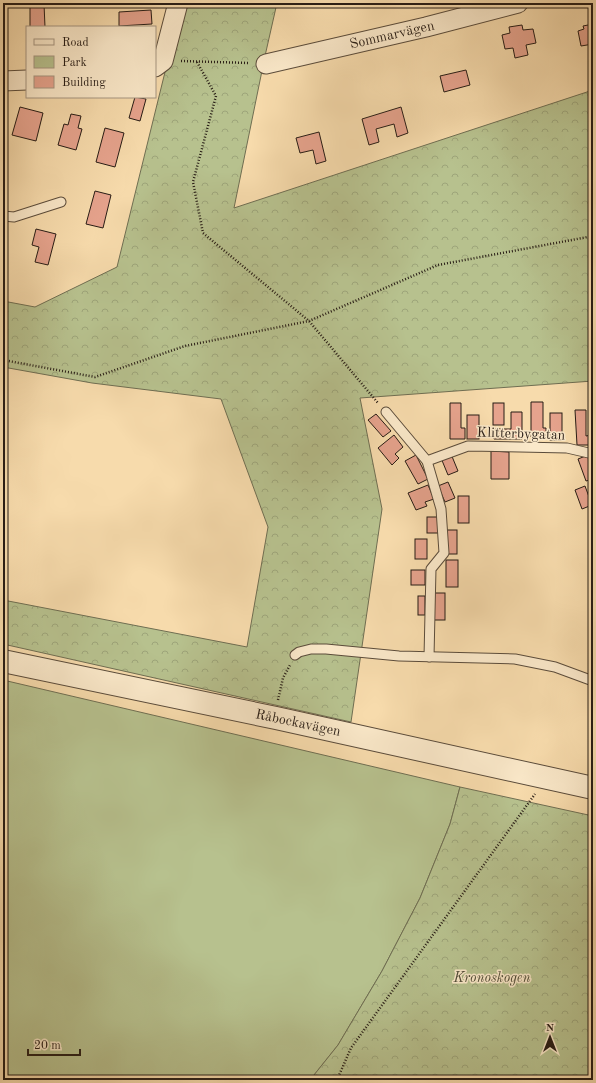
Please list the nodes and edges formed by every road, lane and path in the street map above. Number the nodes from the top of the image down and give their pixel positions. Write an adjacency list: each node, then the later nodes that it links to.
1 (178, 3): 4 (street)
2 (518, 3): 5 (street, Sommarvägen)
3 (197, 62): 4 (path); 5 (path); 11 (path)
4 (159, 64)
5 (266, 64)
6 (26, 80): 7 (street)
7 (3, 81)
8 (61, 202): 9 (lane)
9 (3, 216)
10 (593, 236): 11 (path)
11 (309, 321): 12 (path); 13 (path)
12 (3, 360)
13 (386, 412): 15 (lane)
14 (593, 454): 15 (lane, Klitterbygatan)
15 (427, 461): 17 (lane)
16 (295, 655): 17 (lane); 20 (path)
17 (429, 657): 19 (lane)
18 (3, 661): 20 (street, Råbockavägen)
19 (593, 681)
20 (276, 718): 21 (street, Råbockavägen)
21 (593, 788)
22 (537, 792): 23 (path)
23 (337, 1080)

